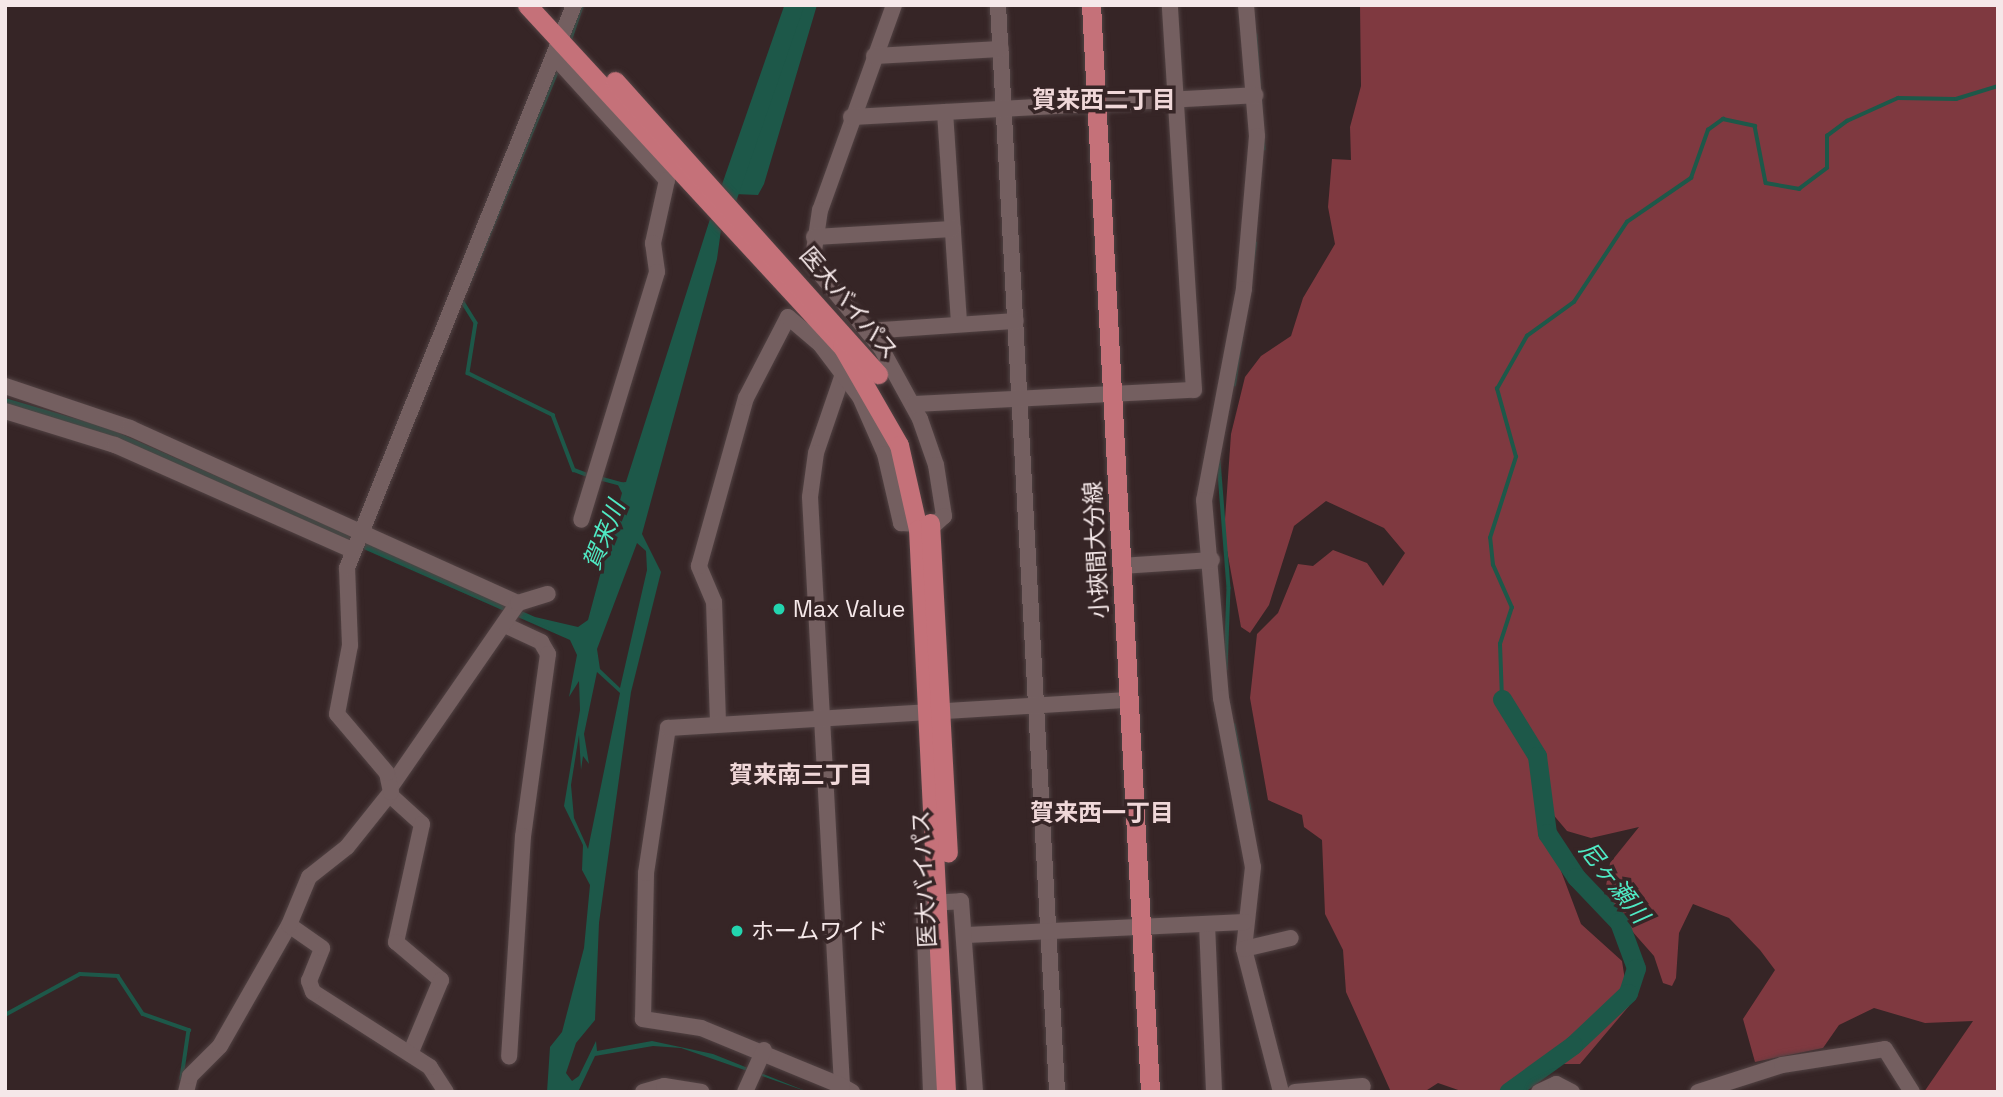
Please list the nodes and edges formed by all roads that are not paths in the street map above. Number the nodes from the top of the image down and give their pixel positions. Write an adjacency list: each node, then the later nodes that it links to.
1 (527, 5): 9 (main road, 医大バイパス)
2 (545, 5): 9 (main road, 医大バイパス)
3 (574, 5): 9 (street)
4 (894, 5): 11 (street)
5 (998, 5): 10 (street)
6 (1091, 5): 14 (main road, 小挾間大分線)
7 (1170, 5): 13 (street)
8 (1246, 5): 12 (street)
9 (567, 42): 29 (street); 30 (main road); 30 (main road, 医大バイパス); 31 (street)
10 (1001, 49): 11 (street); 15 (street)
11 (874, 55): 17 (street)
12 (1255, 95): 13 (street); 33 (street)
13 (1175, 99): 14 (street); 25 (street)
14 (1096, 104): 15 (street); 25 (main road, 小挾間大分線)
15 (1004, 109): 16 (street); 20 (street)
16 (945, 112): 17 (street); 18 (street)
17 (851, 117): 19 (street)
18 (953, 229): 19 (street); 21 (street)
19 (814, 237): 22 (street)
20 (1016, 321): 21 (street); 26 (street)
21 (959, 324): 22 (street)
22 (867, 331): 27 (street)
23 (843, 374): 30 (street); 41 (street); 42 (street)
24 (5, 386): 31 (street)
25 (1112, 394): 26 (street); 34 (main road, 小挾間大分線)
26 (1021, 399): 27 (street); 39 (street)
27 (913, 404): 30 (street)
28 (5, 411): 32 (street)
29 (581, 520)
30 (921, 521): 40 (main road, 医大バイパス)
31 (360, 530): 32 (street); 36 (street)
32 (352, 550): 43 (street)
33 (1212, 560): 34 (street); 45 (street)
34 (1121, 566): 38 (main road, 小挾間大分線)
35 (548, 594): 36 (street)
36 (518, 603): 37 (street)
37 (507, 626): 43 (street); 55 (street)
38 (1128, 700): 39 (street); 48 (main road, 小挾間大分線)
39 (1038, 705): 40 (street); 49 (street)
40 (934, 710): 41 (street); 44 (main road, 医大バイパス)
41 (824, 716): 42 (street); 58 (street)
42 (718, 722): 53 (street)
43 (391, 790): 47 (street); 54 (street)
44 (943, 902): 50 (street); 56 (main road, 医大バイパス); 64 (street)
45 (1245, 922): 46 (street); 52 (street)
46 (1207, 924): 48 (street); 68 (street)
47 (289, 925): 54 (street); 59 (street)
48 (1140, 927): 49 (street); 67 (main road, 小挾間大分線)
49 (1049, 932): 50 (street); 66 (street)
50 (967, 935): 65 (street)
51 (1291, 938): 52 (street)
52 (1244, 949): 69 (street)
53 (764, 1050): 58 (street); 63 (street)
54 (410, 1054): 60 (street)
55 (509, 1056)
56 (952, 1083)
57 (1363, 1086): 70 (street)
58 (847, 1089)
59 (186, 1092)
60 (446, 1092)
61 (643, 1092): 62 (street)
62 (702, 1092)
63 (745, 1092)
64 (931, 1092)
65 (975, 1092)
66 (1058, 1092)
67 (1150, 1092)
68 (1214, 1092)
69 (1281, 1092)
70 (1294, 1092)
71 (1539, 1092): 72 (street)
72 (1572, 1092)
73 (1698, 1092): 74 (street)
74 (1912, 1092)

